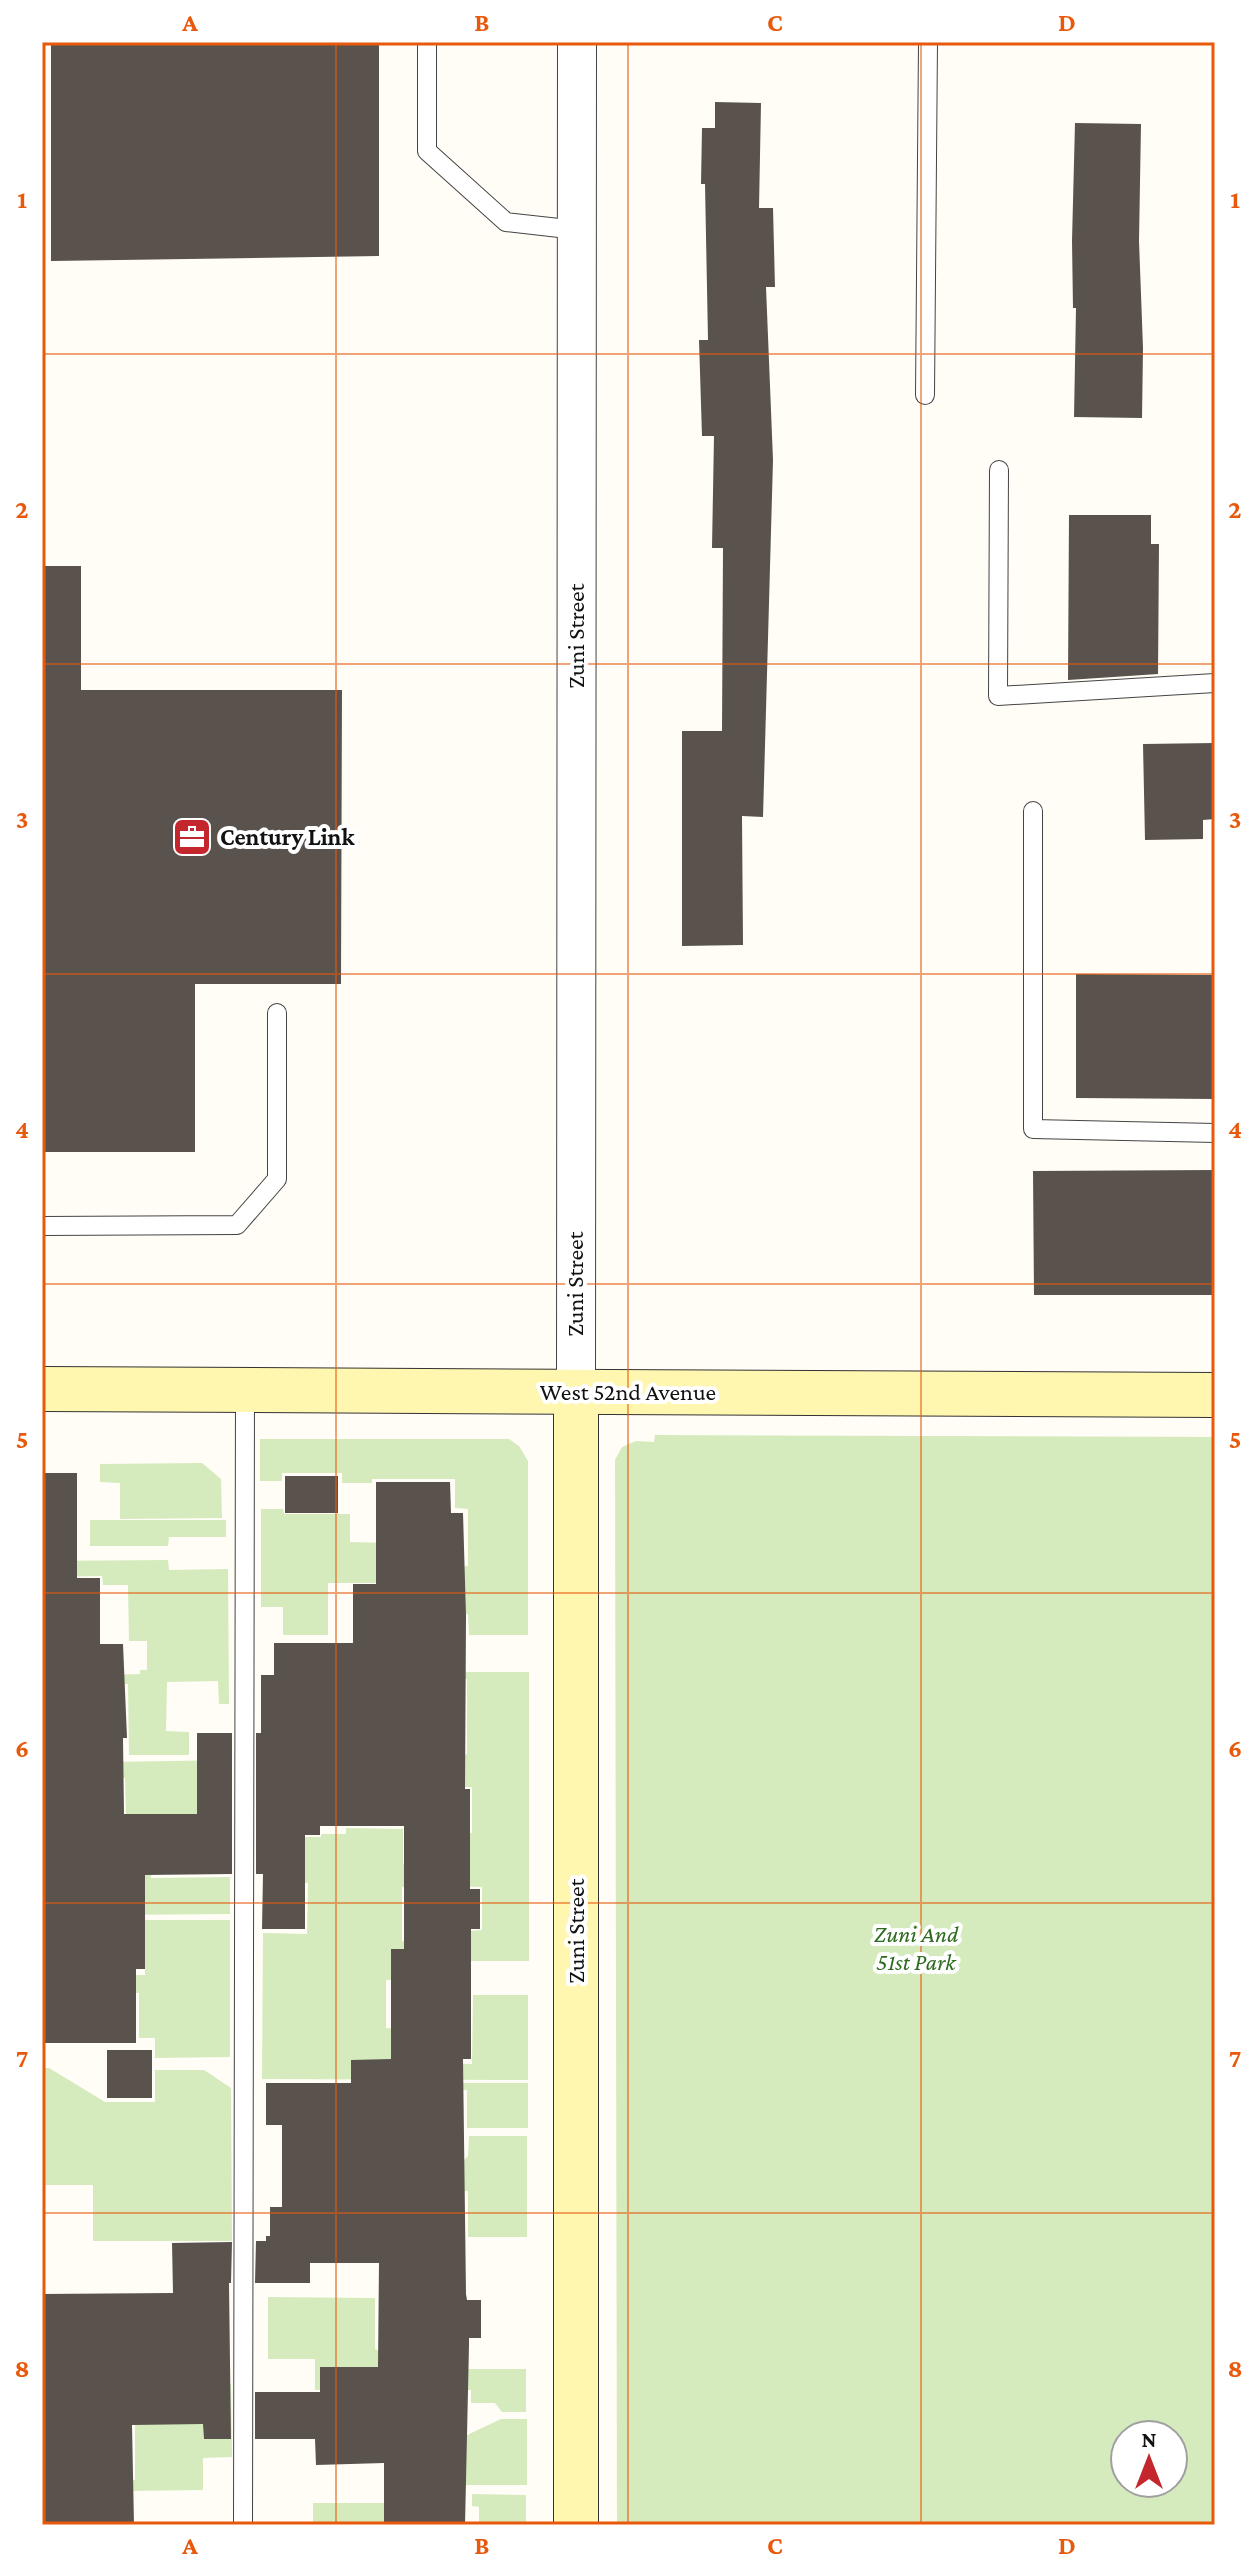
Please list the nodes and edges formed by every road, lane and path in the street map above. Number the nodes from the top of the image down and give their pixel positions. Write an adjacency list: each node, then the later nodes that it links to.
1 (427, 42): 4 (lane)
2 (577, 42): 4 (street, Zuni Street)
3 (928, 42): 5 (lane)
4 (577, 230): 14 (street, Zuni Street)
5 (925, 395)
6 (999, 470): 7 (lane)
7 (1215, 683)
8 (1033, 811): 10 (lane)
9 (277, 1013): 11 (lane)
10 (1215, 1133)
11 (42, 1226)
12 (42, 1389): 13 (street, West 52nd Avenue)
13 (245, 1390): 14 (street, West 52nd Avenue); 16 (lane)
14 (576, 1392): 15 (street, West 52nd Avenue); 17 (street, Zuni Street)
15 (1215, 1395)
16 (243, 2525)
17 (576, 2525)

